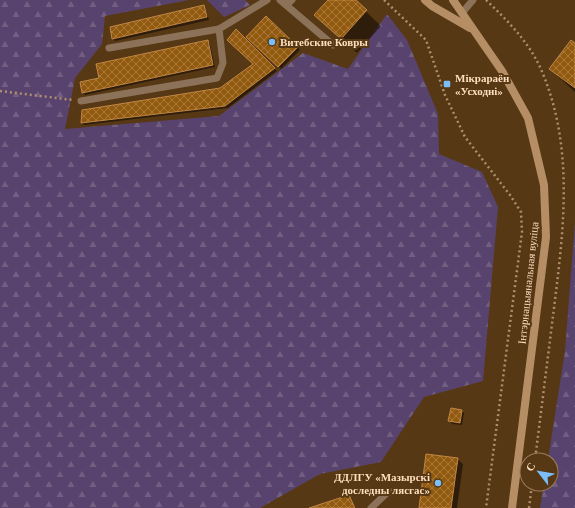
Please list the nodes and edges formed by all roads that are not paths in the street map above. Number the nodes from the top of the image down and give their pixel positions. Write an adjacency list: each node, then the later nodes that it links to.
1 (267, 0): 9 (lane)
2 (280, 0): 6 (lane)
3 (425, 0): 8 (main road, Інтэрнацыянальная вуліца)
4 (453, 0): 7 (main road, Інтэрнацыянальная вуліца)
5 (473, 0): 7 (lane)
6 (289, 3): 10 (lane)
7 (462, 13): 8 (main road, Інтэрнацыянальная вуліца)
8 (472, 28): 15 (main road, Інтэрнацыянальная вуліца)
9 (219, 29): 11 (lane); 12 (lane)
10 (333, 45)
11 (109, 48)
12 (81, 101)
13 (405, 491): 14 (lane)
14 (371, 508)
15 (512, 508)

